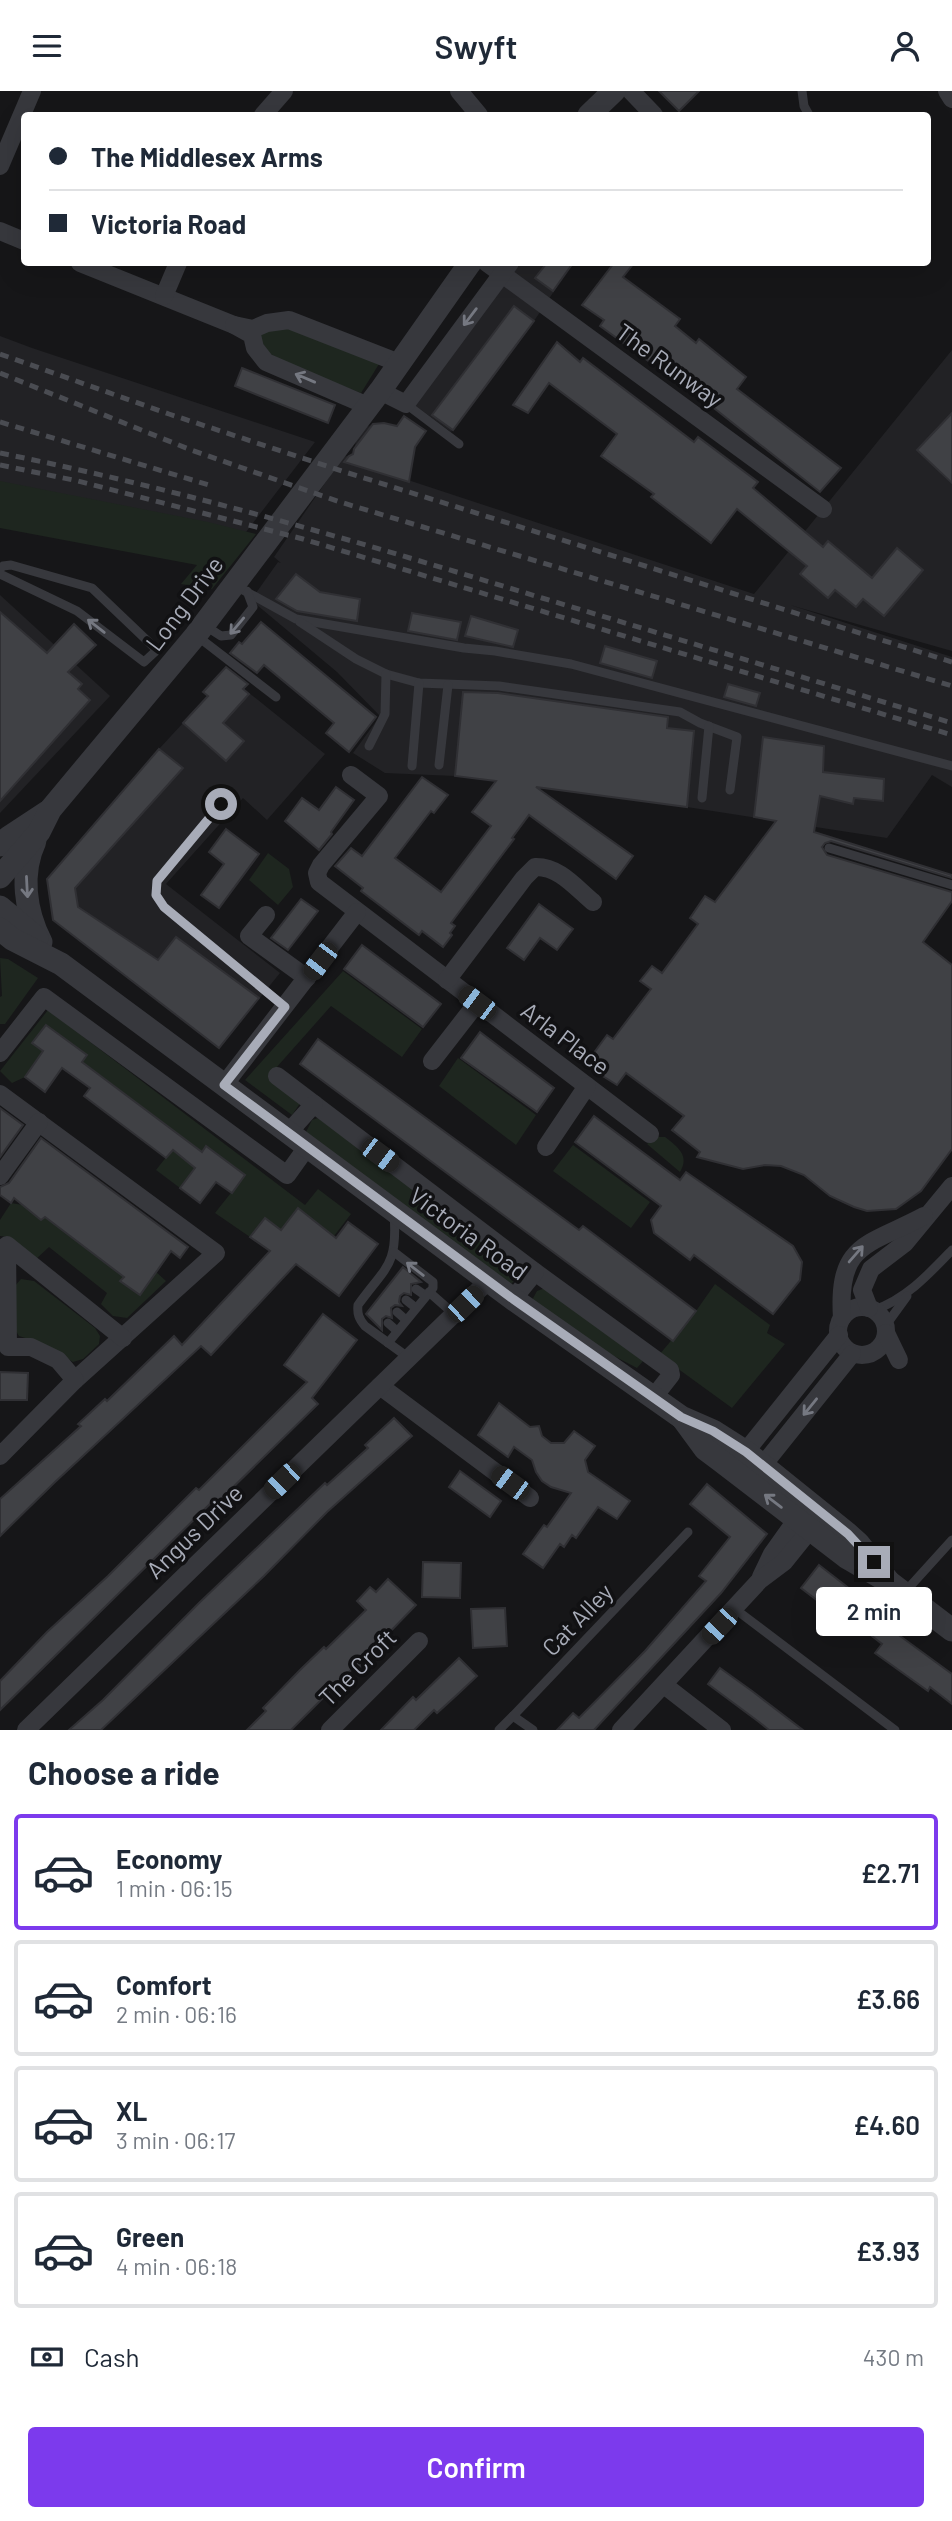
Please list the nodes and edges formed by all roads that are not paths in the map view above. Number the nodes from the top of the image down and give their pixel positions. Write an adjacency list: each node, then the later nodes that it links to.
1 (32, 91): 9 (street)
2 (285, 91): 10 (street)
3 (459, 91): 11 (street)
4 (614, 91): 12 (street)
5 (631, 91): 13 (street)
6 (802, 91): 14 (lane)
7 (947, 91): 8 (street)
8 (952, 99)
9 (23, 112)
10 (266, 112)
11 (477, 112)
12 (592, 112)
13 (651, 112)
14 (808, 112)
15 (21, 117): 16 (street)
16 (0, 166)
17 (0, 231): 18 (street)
18 (21, 240)
19 (88, 266): 23 (street)
20 (177, 266): 23 (street)
21 (468, 266): 25 (street, Long Drive)
22 (507, 267): 26 (street, one-way to 26); 29 (street, The Runway)
23 (164, 296): 24 (street)
24 (234, 325): 25 (street); 27 (street, one-way to 24)
25 (399, 363): 27 (street, Long Drive)
26 (406, 404): 27 (street); 28 (lane)
27 (367, 407): 31 (street, Long Drive)
28 (459, 444)
29 (823, 509)
30 (0, 572): 34 (lane, one-way to 30); 34 (lane)
31 (240, 587): 32 (lane); 33 (street, Long Drive)
32 (296, 619): 35 (lane); 43 (lane)
33 (200, 630): 34 (street, Long Drive); 38 (lane)
34 (158, 665): 48 (street, Long Drive)
35 (386, 674): 36 (lane); 40 (lane)
36 (419, 683): 37 (lane); 42 (lane)
37 (448, 685): 39 (lane); 41 (lane)
38 (276, 697)
39 (709, 726): 45 (lane); 46 (lane)
40 (369, 746)
41 (439, 765)
42 (412, 766)
43 (952, 766)
44 (351, 775): 56 (street, Arla Place)
45 (730, 790)
46 (702, 798)
47 (221, 804): 64 (lane)
48 (50, 810): 49 (street, Long Drive); 50 (street, Long Drive)
49 (39, 832): 52 (street, Long Drive); 59 (street, one-way to 59)
50 (3, 840)
51 (829, 848): 53 (lane)
52 (0, 877)
53 (952, 885)
54 (593, 902): 62 (street)
55 (0, 907): 59 (street, Victoria Road)
56 (358, 912): 61 (street); 62 (street, Arla Place)
57 (266, 915): 61 (street)
58 (4, 935): 60 (street, Victoria Road)
59 (41, 942): 60 (street, Victoria Road)
60 (61, 964): 68 (street, Victoria Road)
61 (307, 978): 64 (street)
62 (447, 980): 63 (street, Arla Place)
63 (477, 1003): 66 (street); 69 (street, Arla Place)
64 (285, 1007): 68 (street)
65 (0, 1053): 75 (street)
66 (432, 1061)
67 (277, 1076): 71 (street)
68 (224, 1085): 73 (street, Victoria Road)
69 (587, 1086): 74 (street, Arla Place); 76 (street)
70 (0, 1094): 72 (street)
71 (314, 1104): 73 (street); 84 (street)
72 (39, 1122): 77 (street); 106 (street)
73 (288, 1133): 75 (street, Victoria Road)
74 (650, 1134)
75 (307, 1147): 79 (street, Victoria Road)
76 (546, 1147)
77 (0, 1176)
78 (952, 1186): 80 (street)
79 (393, 1212): 82 (lane); 87 (street, Victoria Road)
80 (931, 1212): 101 (street); 104 (street, one-way to 80)
81 (952, 1250): 90 (lane)
82 (394, 1252): 83 (lane); 92 (lane, one-way to 82)
83 (387, 1267): 85 (lane); 86 (lane)
84 (536, 1272): 94 (street); 113 (street)
85 (397, 1274)
86 (379, 1279): 88 (lane); 91 (lane)
87 (488, 1281): 94 (street, Victoria Road); 100 (street, Angus Drive)
88 (388, 1286)
89 (416, 1289): 92 (lane)
90 (912, 1289): 101 (lane); 101 (lane)
91 (370, 1290): 93 (lane); 96 (lane)
92 (428, 1294): 97 (lane); 100 (lane)
93 (379, 1298)
94 (513, 1299): 113 (street, Victoria Road)
95 (406, 1300): 97 (lane)
96 (361, 1301): 98 (lane); 107 (lane)
97 (416, 1308): 102 (lane)
98 (370, 1309)
99 (397, 1312): 102 (lane)
100 (454, 1314): 110 (street, Angus Drive)
101 (879, 1319): 104 (street); 109 (street)
102 (406, 1320): 105 (lane)
103 (388, 1323): 105 (lane)
104 (840, 1327): 109 (street); 115 (street)
105 (397, 1331): 107 (lane)
106 (123, 1338): 108 (street); 111 (street)
107 (388, 1343): 110 (lane)
108 (4, 1347): 111 (street)
109 (852, 1354): 115 (street, one-way to 115)
110 (409, 1358): 112 (street, Angus Drive)
111 (75, 1380): 114 (street)
112 (380, 1386): 116 (street); 126 (street, Angus Drive)
113 (653, 1398): 115 (street, Victoria Road)
114 (0, 1456)
115 (748, 1467): 117 (street, Victoria Road)
116 (530, 1498)
117 (810, 1516): 120 (street, Victoria Road); 121 (street)
118 (688, 1532): 125 (lane, Cat Alley)
119 (952, 1540): 120 (lane)
120 (896, 1588): 122 (street, Victoria Road)
121 (735, 1609): 124 (street); 132 (lane)
122 (952, 1630)
123 (419, 1641): 127 (street, The Croft)
124 (664, 1685): 130 (street); 131 (street)
125 (513, 1716): 128 (lane, Cat Alley); 129 (lane)
126 (26, 1730)
127 (330, 1730)
128 (499, 1730)
129 (533, 1730)
130 (621, 1730)
131 (722, 1730)
132 (895, 1730)

